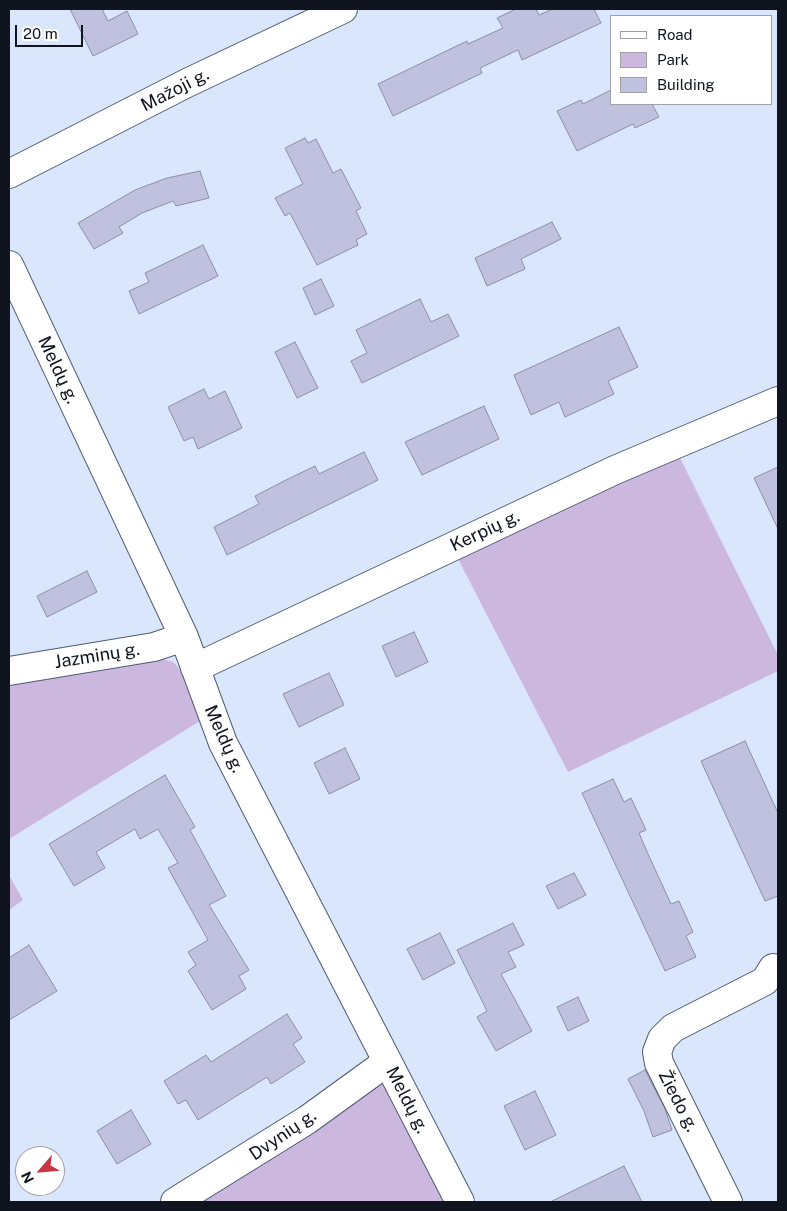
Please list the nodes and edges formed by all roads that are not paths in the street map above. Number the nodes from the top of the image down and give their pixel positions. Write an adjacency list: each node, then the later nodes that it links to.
1 (343, 9): 2 (street, Mažoji g.)
2 (9, 174)
3 (9, 266): 5 (street, Meldų g.)
4 (778, 401): 6 (street, Kerpių g.)
5 (184, 637): 6 (street, Meldų g.); 7 (street, Jazminų g.)
6 (195, 668): 9 (street, Meldų g.)
7 (9, 670)
8 (773, 968): 12 (street, Žiedo g.)
9 (387, 1062): 10 (street, Dvynių g.); 11 (street, Meldų g.)
10 (175, 1202)
11 (460, 1202)
12 (728, 1202)

